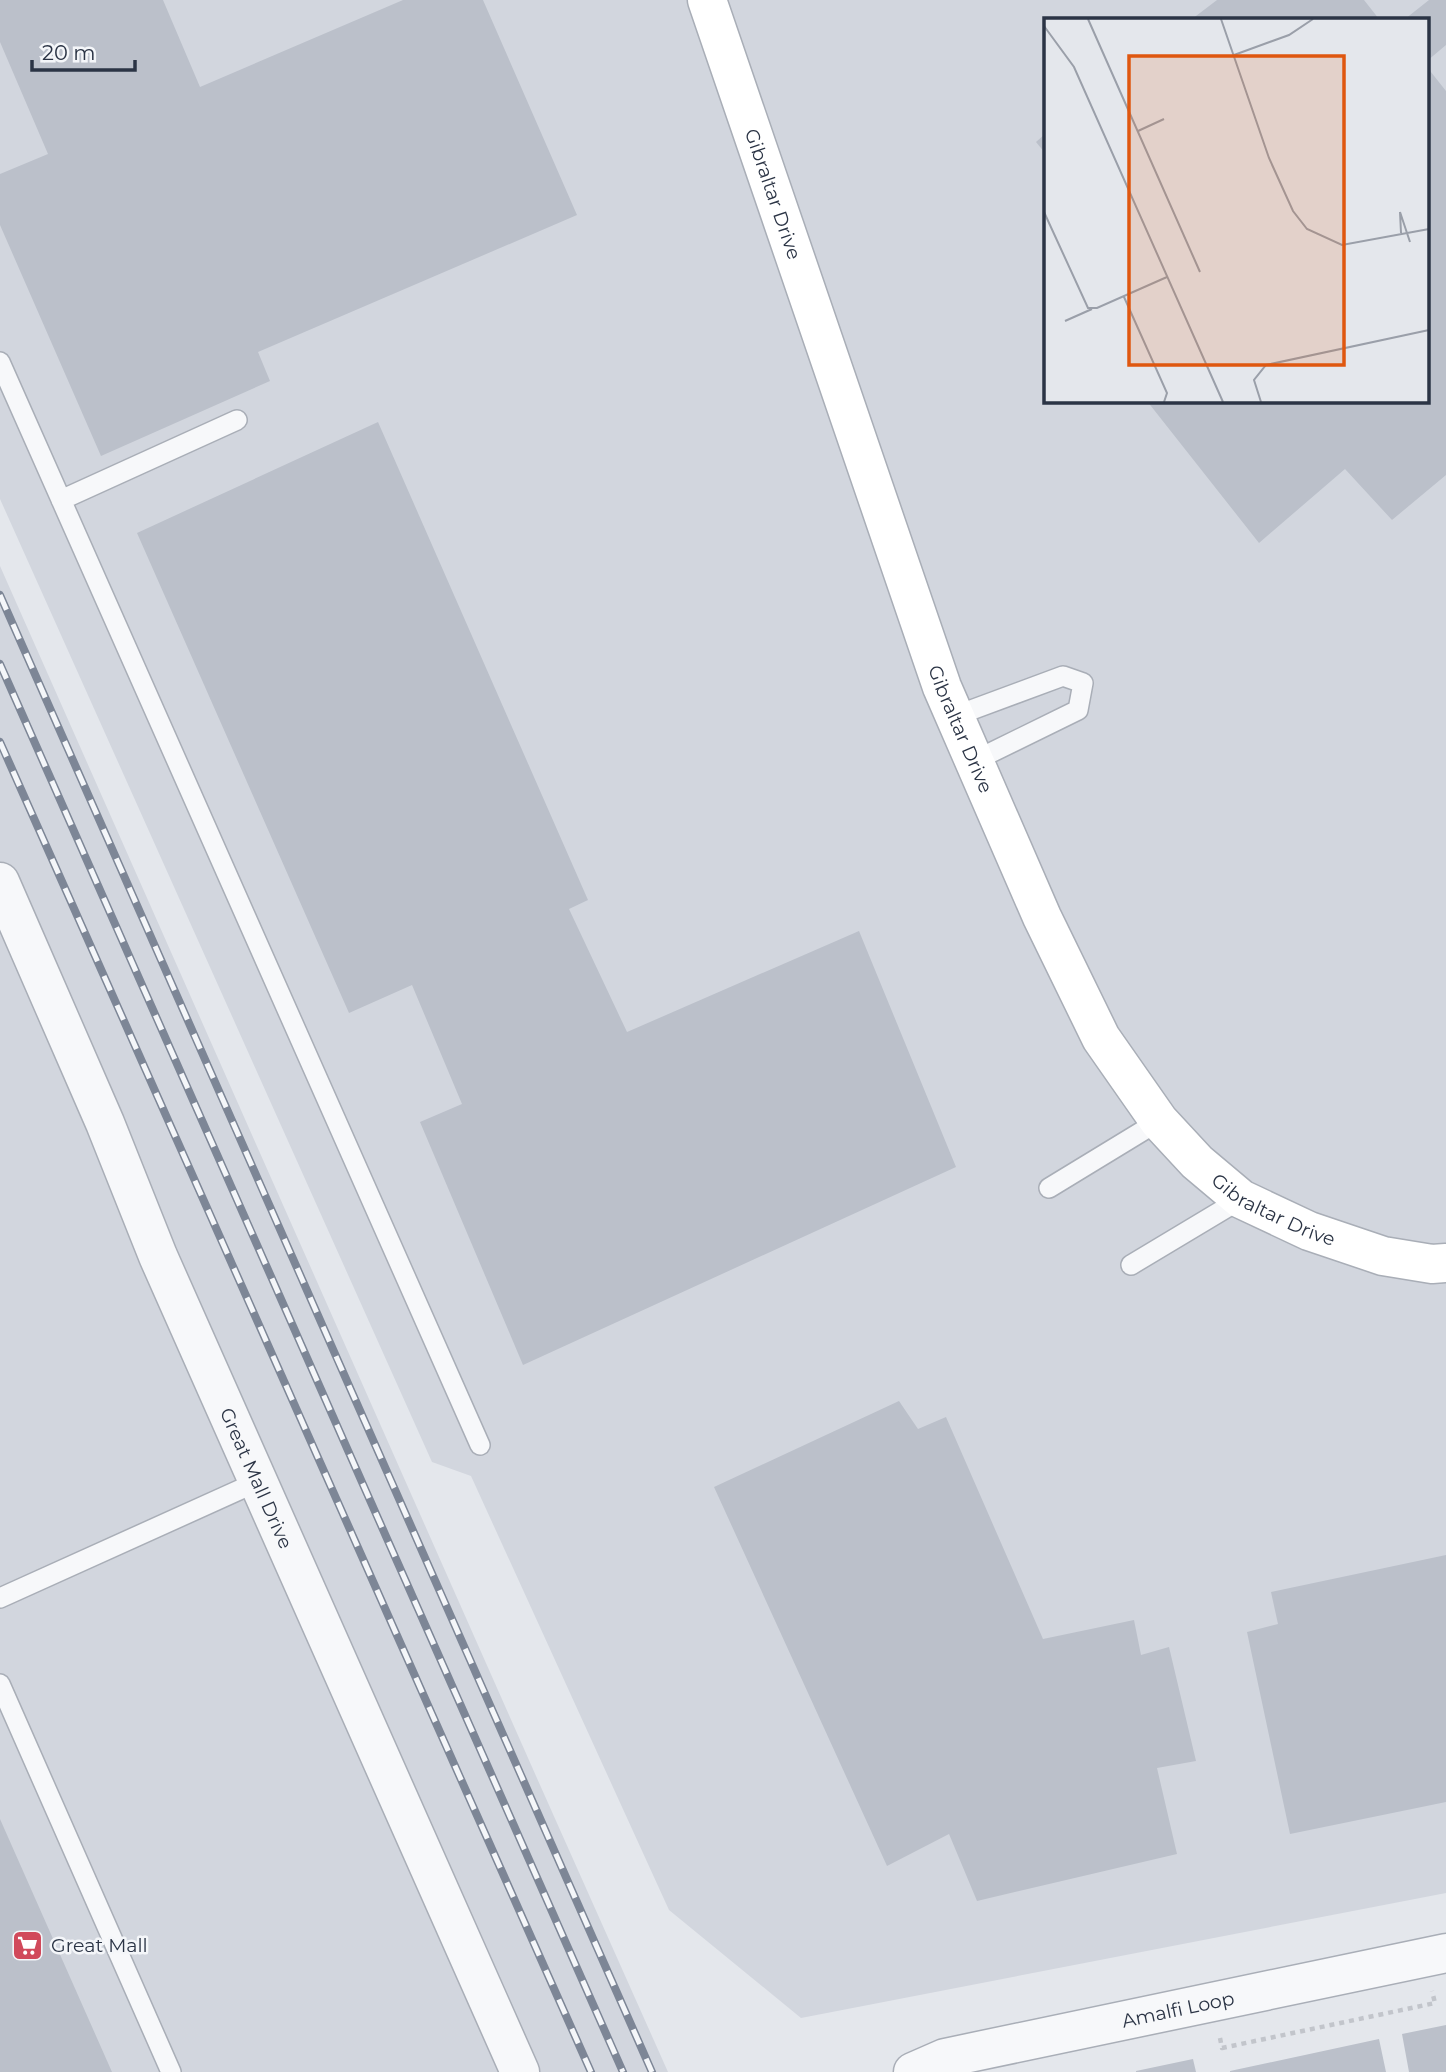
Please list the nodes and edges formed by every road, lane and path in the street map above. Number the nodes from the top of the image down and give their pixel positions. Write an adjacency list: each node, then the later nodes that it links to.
1 (707, 0): 5 (street, Gibraltar Drive)
2 (0, 362): 4 (lane)
3 (237, 420): 4 (lane)
4 (61, 500): 13 (lane)
5 (955, 716): 6 (street, Gibraltar Drive); 6 (lane)
6 (974, 761): 8 (street, Gibraltar Drive)
7 (0, 881): 14 (street, Great Mall Drive)
8 (1159, 1121): 9 (lane); 10 (street, Gibraltar Drive)
9 (1049, 1188)
10 (1241, 1199): 11 (street, Gibraltar Drive); 12 (lane)
11 (1446, 1263)
12 (1131, 1265)
13 (480, 1445)
14 (257, 1482): 15 (lane); 19 (street, Great Mall Drive)
15 (0, 1598)
16 (0, 1684): 18 (lane)
17 (1446, 1953): 20 (street, Amalfi Loop)
18 (171, 2072)
19 (520, 2072)
20 (913, 2072)

